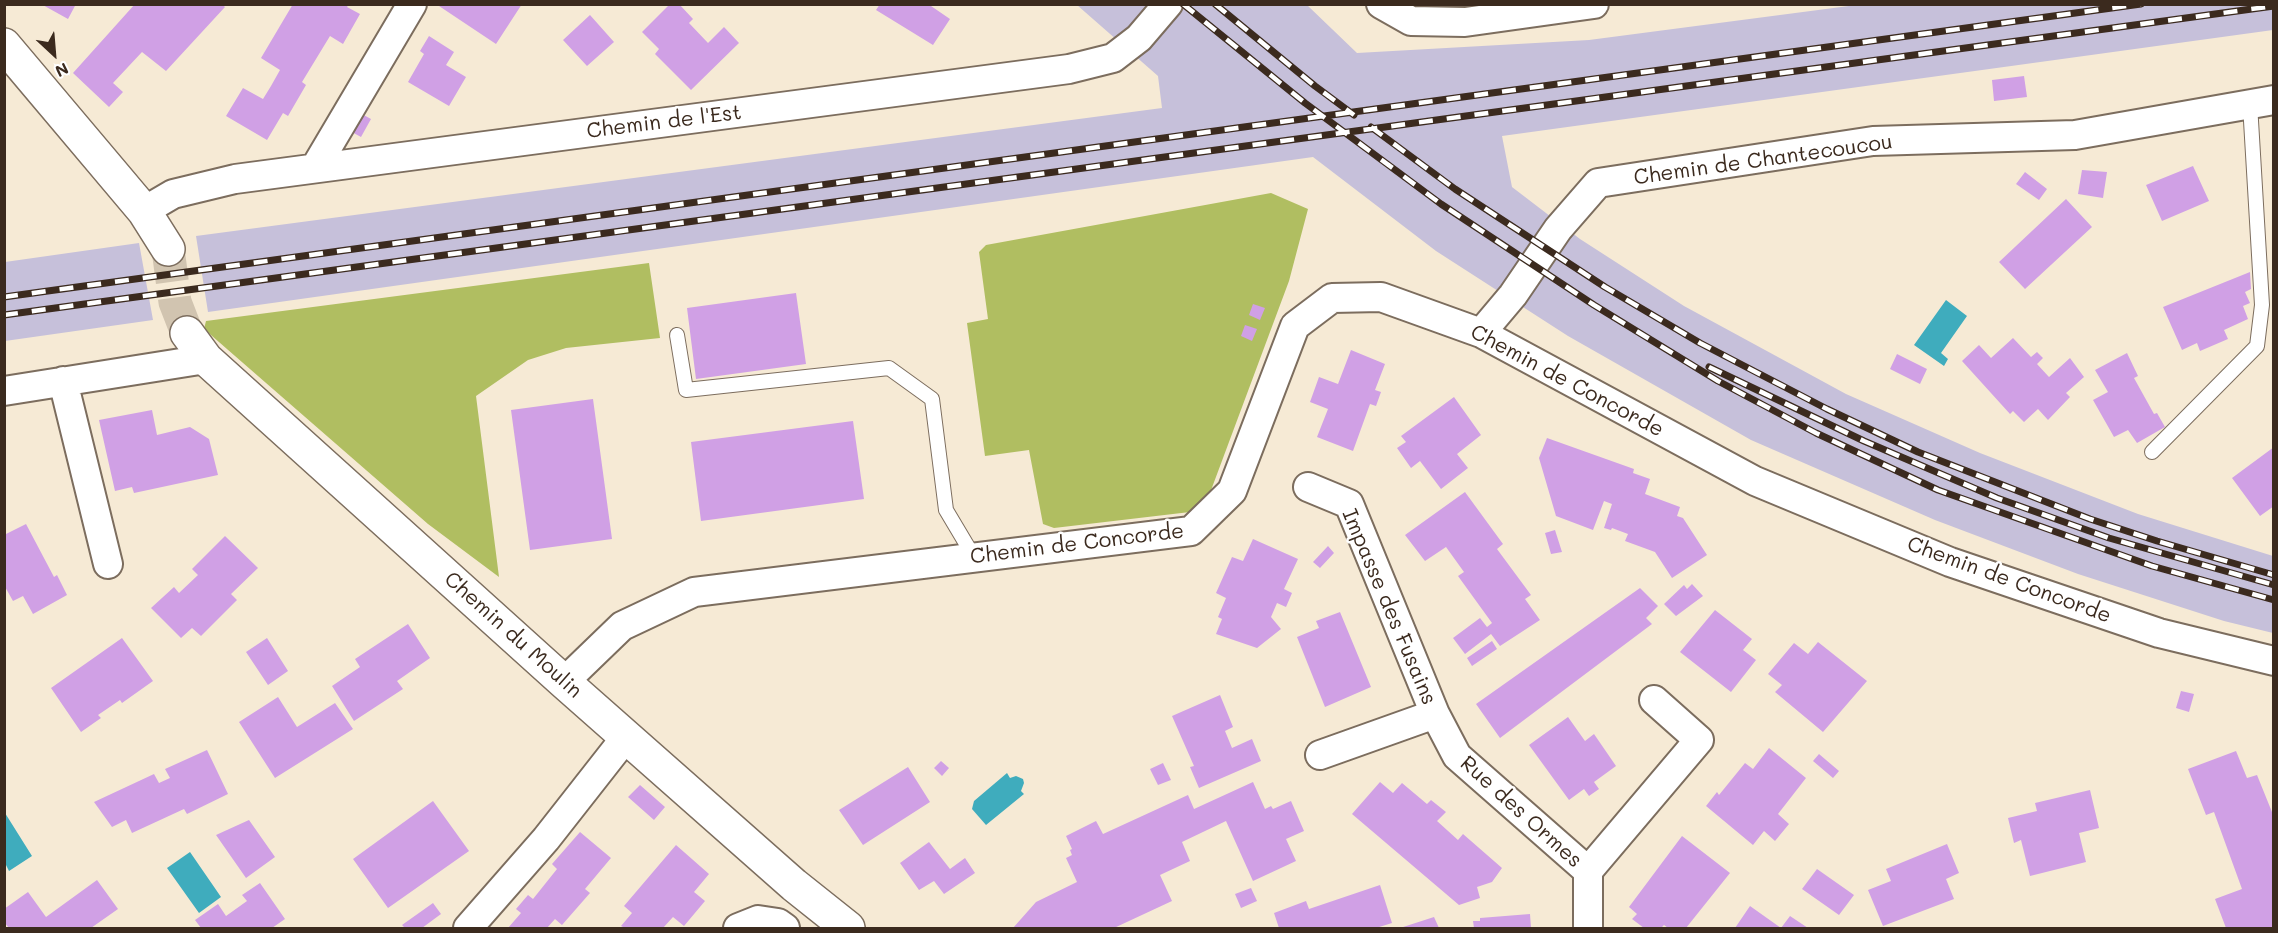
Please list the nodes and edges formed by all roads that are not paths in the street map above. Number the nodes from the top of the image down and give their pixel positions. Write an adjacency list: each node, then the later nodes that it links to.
1 (412, 4): 7 (street)
2 (1168, 4): 7 (street, Chemin de l'Est)
3 (1381, 4): 4 (street)
4 (1594, 4)
5 (4, 45): 8 (street)
6 (2262, 102): 11 (street, Chemin de Chantecoucou); 16 (lane)
7 (315, 168): 8 (street, Chemin de l'Est)
8 (144, 211): 9 (street)
9 (168, 249)
10 (187, 333): 13 (street, Chemin du Moulin)
11 (1481, 333): 18 (street, Chemin de Concorde); 20 (street, Chemin de Concorde)
12 (677, 335): 18 (lane)
13 (206, 359): 14 (street); 21 (street, Chemin du Moulin)
14 (63, 381): 15 (street); 19 (street)
15 (4, 390)
16 (2152, 452)
17 (1308, 487): 23 (street, Impasse des Fusains)
18 (974, 557): 21 (street, Chemin de Concorde)
19 (108, 564)
20 (2274, 661)
21 (564, 682): 24 (street, Chemin du Moulin)
22 (1654, 700): 26 (street)
23 (1436, 714): 25 (street); 26 (street, Rue des Ormes)
24 (626, 737): 27 (street); 30 (street, Chemin du Moulin)
25 (1320, 755)
26 (1588, 871): 31 (street, Rue des Ormes)
27 (468, 928)
28 (738, 928): 29 (street)
29 (785, 928)
30 (848, 928)
31 (1588, 928)

